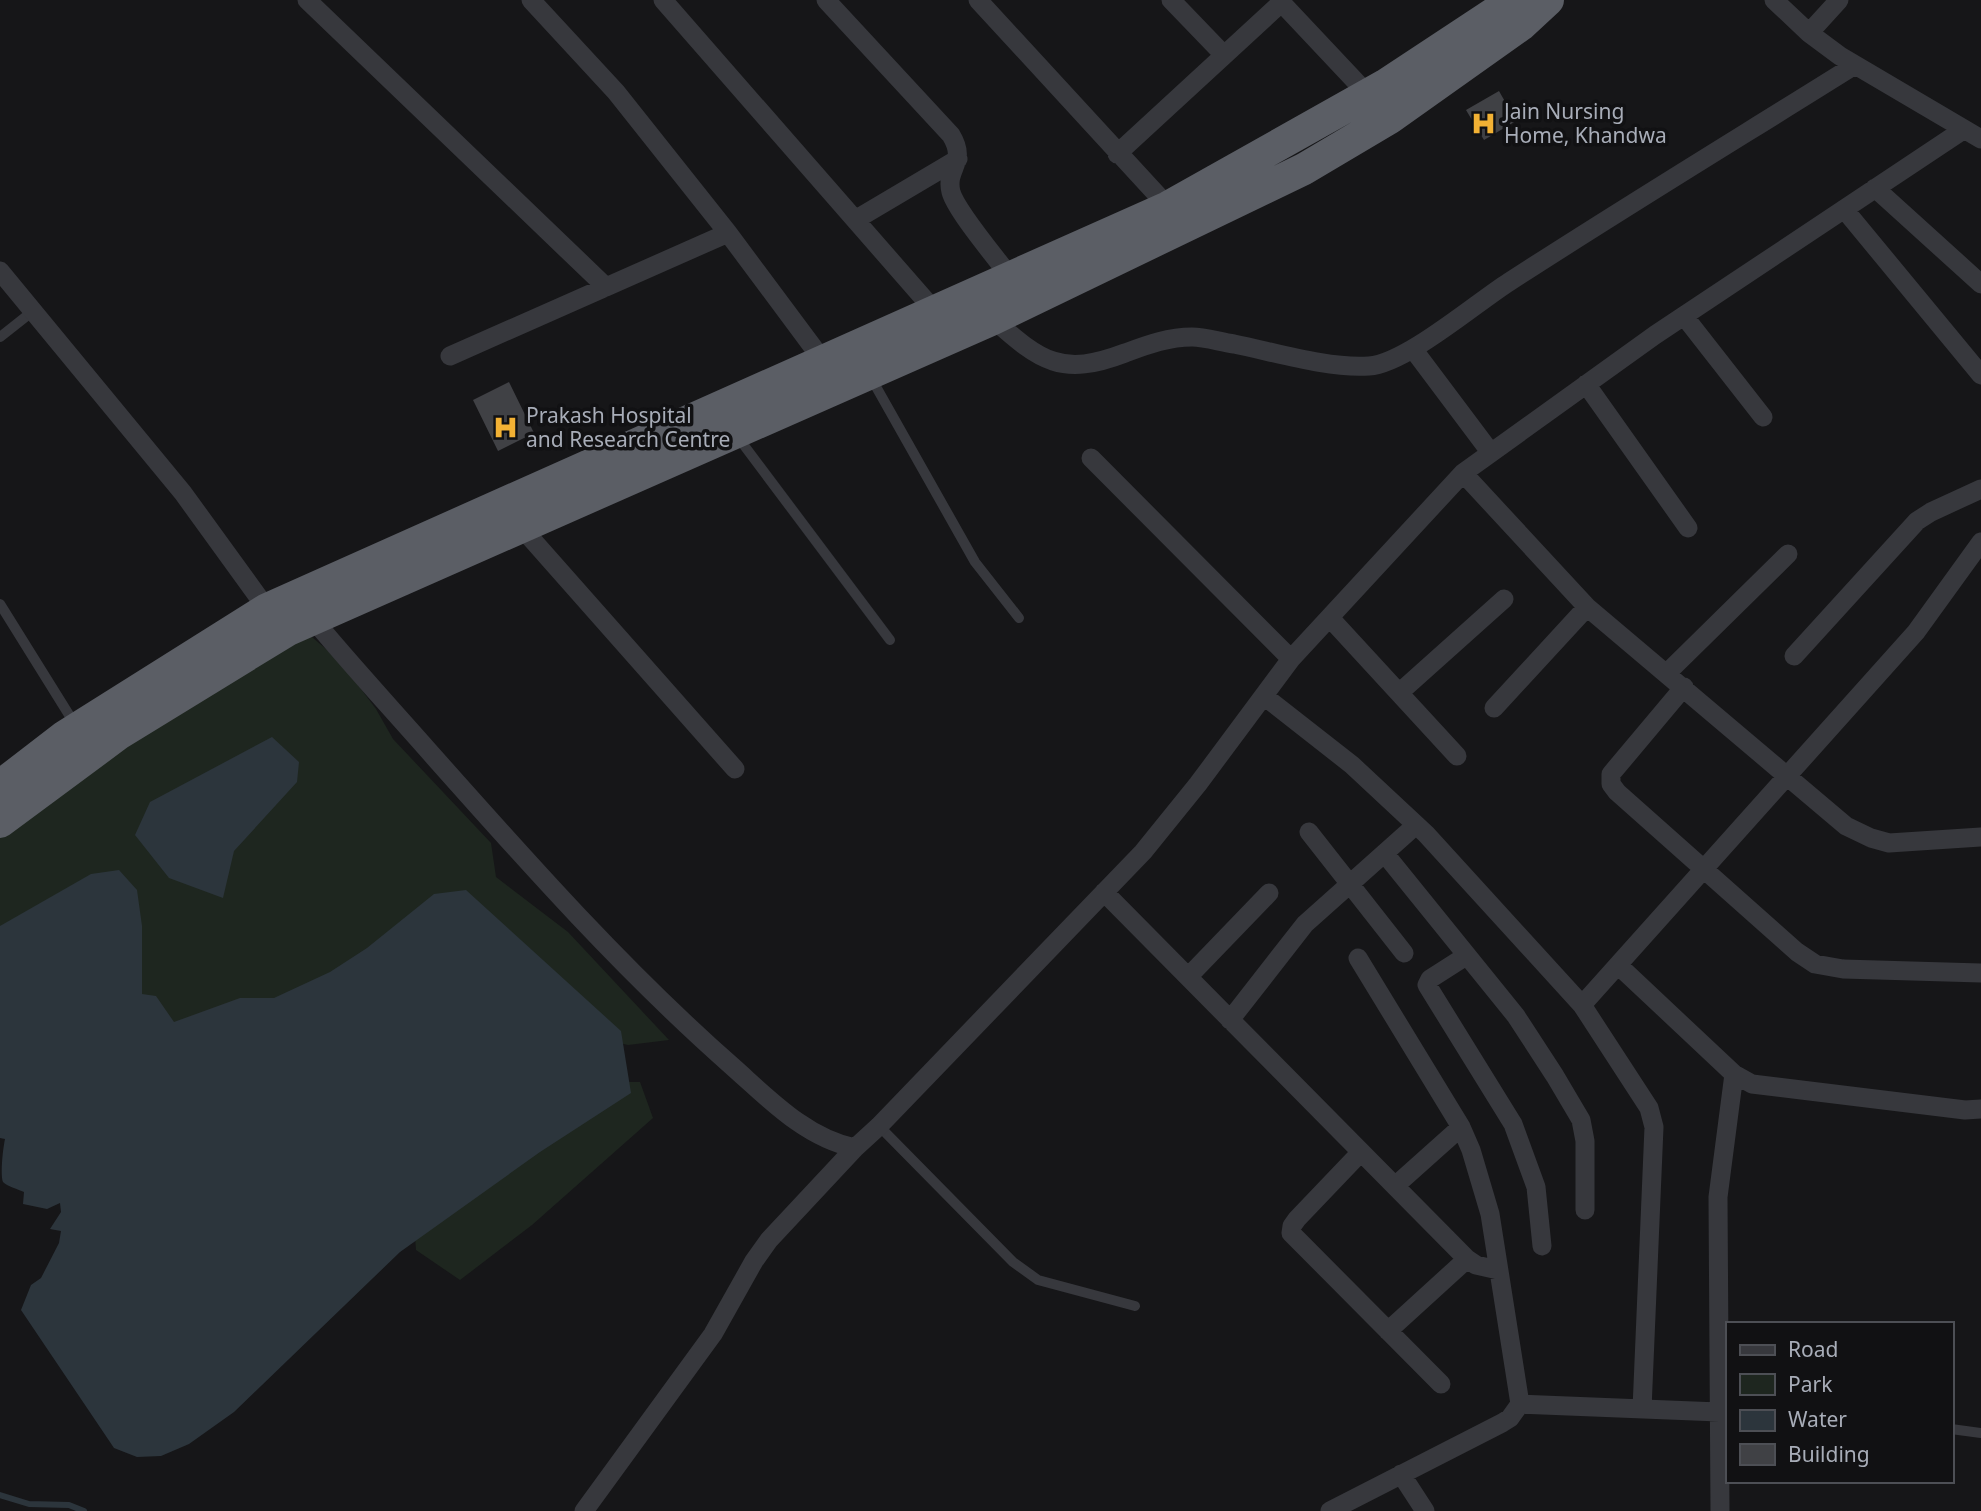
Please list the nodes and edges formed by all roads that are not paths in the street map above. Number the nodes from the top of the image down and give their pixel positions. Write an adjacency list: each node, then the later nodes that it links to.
1 (307, 0): 29 (street)
2 (531, 0): 25 (street)
3 (663, 0): 24 (street)
4 (826, 0): 20 (street)
5 (978, 0): 19 (street)
6 (1171, 0): 13 (street)
7 (1548, 0): 11 (highway)
8 (1774, 0): 12 (street)
9 (1839, 0): 12 (street)
10 (1280, 1): 13 (street); 15 (street)
11 (1502, 18): 15 (highway); 16 (highway)
12 (1809, 33): 14 (street)
13 (1224, 55): 19 (street)
14 (1855, 65): 17 (street); 36 (street)
15 (1368, 95): 16 (street); 23 (highway)
16 (1391, 118): 23 (highway)
17 (1963, 130): 18 (street); 21 (street)
18 (1981, 139)
19 (1117, 154): 23 (street)
20 (958, 159): 24 (street); 27 (street)
21 (1875, 188): 22 (street); 28 (street)
22 (1844, 209): 32 (street); 40 (street)
23 (1177, 216): 27 (highway); 33 (highway)
24 (855, 220): 31 (street)
25 (728, 233): 29 (street); 38 (street)
26 (0, 271): 30 (street)
27 (1011, 278): 31 (highway)
28 (1981, 284)
29 (606, 287): 37 (street)
30 (33, 311): 35 (lane); 55 (street)
31 (936, 312): 34 (street); 39 (highway)
32 (1684, 316): 41 (street); 42 (street)
33 (993, 320): 34 (highway); 36 (street)
34 (957, 335): 39 (highway)
35 (0, 337)
36 (1413, 349): 44 (street)
37 (450, 356)
38 (824, 362): 39 (highway); 43 (highway)
39 (861, 362): 43 (highway); 56 (lane)
40 (1981, 375)
41 (1586, 384): 44 (street); 49 (street)
42 (1763, 417)
43 (726, 421): 48 (highway); 55 (highway); 58 (lane)
44 (1491, 453): 46 (street)
45 (1091, 458): 60 (street)
46 (1463, 473): 54 (street); 57 (street)
47 (1981, 489): 59 (street)
48 (521, 527): 55 (highway); 68 (street)
49 (1688, 528)
50 (1981, 542): 69 (street)
51 (1788, 554): 61 (street)
52 (1504, 599): 63 (street)
53 (0, 604): 66 (lane)
54 (1587, 607): 61 (street); 65 (street)
55 (292, 608): 66 (highway); 66 (highway); 92 (street)
56 (1019, 618)
57 (1330, 618): 60 (street); 63 (street)
58 (890, 640)
59 (1794, 656)
60 (1291, 659): 64 (street)
61 (1667, 673): 62 (street)
62 (1684, 687): 69 (street); 76 (street)
63 (1399, 693): 67 (street)
64 (1264, 696): 72 (street); 78 (street)
65 (1494, 708)
66 (84, 741): 70 (highway); 71 (highway)
67 (1457, 756)
68 (736, 769)
69 (1787, 775): 74 (street); 76 (street)
70 (0, 786)
71 (0, 822)
72 (1416, 825): 75 (street); 86 (street)
73 (1308, 832): 77 (street)
74 (1981, 837)
75 (1385, 854): 77 (street); 81 (street)
76 (1703, 869): 83 (street); 84 (street)
77 (1350, 884): 80 (street); 87 (street)
78 (1104, 892): 85 (street); 90 (street)
79 (1269, 892): 85 (street)
80 (1404, 953)
81 (1466, 956): 95 (street); 96 (street)
82 (1358, 958): 91 (street)
83 (1618, 965): 86 (street); 88 (street)
84 (1981, 973)
85 (1188, 977): 87 (street)
86 (1582, 1005): 103 (street)
87 (1230, 1020): 93 (street)
88 (1734, 1074): 89 (street); 104 (street)
89 (1981, 1109)
90 (879, 1126): 92 (street); 99 (lane)
91 (1461, 1127): 94 (street); 98 (street)
92 (855, 1148): 108 (street)
93 (1361, 1152): 94 (street); 100 (street)
94 (1395, 1186): 97 (street)
95 (1586, 1210)
96 (1542, 1246)
97 (1467, 1259): 98 (street); 100 (street)
98 (1498, 1270): 102 (street)
99 (1135, 1306)
100 (1388, 1331): 101 (street)
101 (1441, 1384)
102 (1520, 1404): 103 (street); 107 (street)
103 (1642, 1409): 104 (street)
104 (1719, 1412): 111 (street)
105 (1953, 1429): 106 (lane)
106 (1981, 1433)
107 (1401, 1474): 109 (street); 110 (street)
108 (584, 1511)
109 (1330, 1511)
110 (1425, 1511)
111 (1720, 1511)

